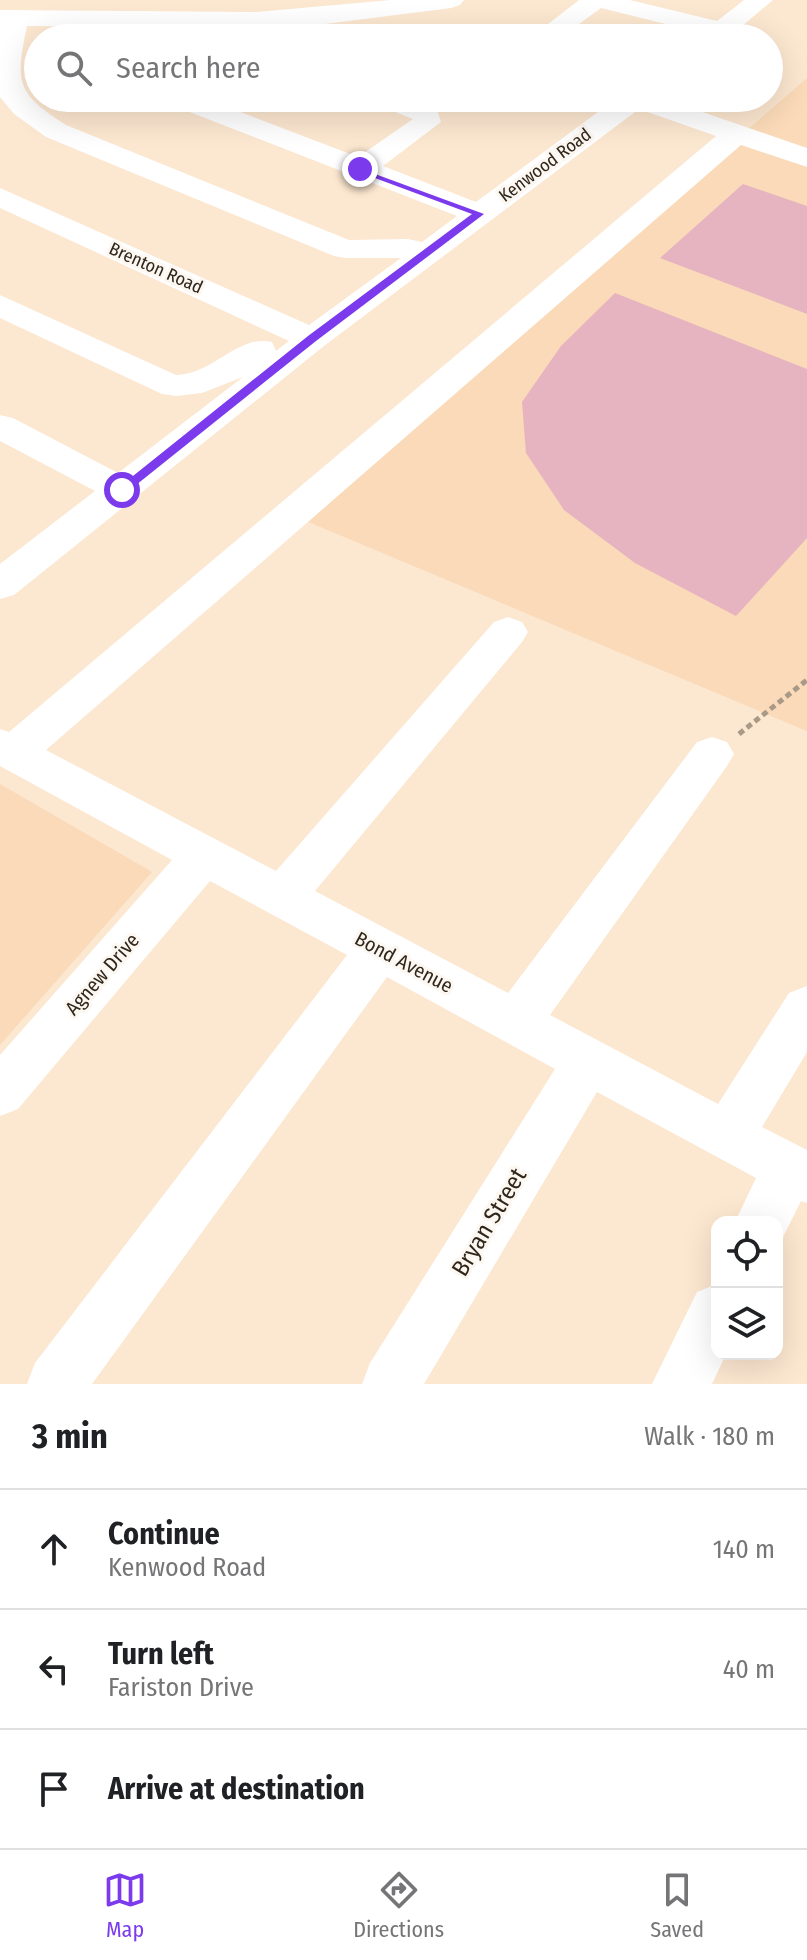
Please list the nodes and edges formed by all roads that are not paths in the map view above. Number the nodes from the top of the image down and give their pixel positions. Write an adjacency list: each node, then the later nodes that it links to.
1 (451, 0): 6 (street)
2 (597, 0): 7 (street); 8 (street)
3 (760, 0): 9 (street)
4 (8, 18): 5 (street); 19 (street)
5 (83, 24)
6 (283, 24)
7 (563, 24)
8 (682, 24)
9 (730, 24)
10 (215, 112): 16 (street)
11 (420, 112): 16 (street)
12 (616, 112): 18 (street, Kenwood Road)
13 (673, 112): 14 (street)
14 (735, 135): 15 (street); 26 (street)
15 (807, 158)
16 (360, 169): 18 (street)
17 (0, 197): 21 (street, Brenton Road)
18 (479, 214): 19 (street, Kenwood Road)
19 (426, 253): 21 (street, Kenwood Road)
20 (0, 305): 21 (street)
21 (301, 334): 23 (street, Kenwood Road)
22 (0, 426): 23 (street)
23 (122, 490): 24 (street, Kenwood Road)
24 (0, 585)
25 (508, 632): 29 (street)
26 (7, 750): 28 (street, Bond Avenue)
27 (712, 754): 32 (street)
28 (205, 855): 29 (street, Bond Avenue); 34 (street, Agnew Drive)
29 (282, 897): 30 (street, Bond Avenue)
30 (380, 949): 32 (street, Bond Avenue); 39 (street)
31 (807, 1008): 35 (street)
32 (516, 1022): 33 (street, Bond Avenue)
33 (588, 1060): 35 (street, Bond Avenue); 40 (street, Bryan Street)
34 (0, 1092)
35 (728, 1135): 36 (street, Bond Avenue)
36 (798, 1173): 37 (street)
37 (766, 1216)
38 (711, 1324): 41 (street)
39 (56, 1384)
40 (391, 1384)
41 (681, 1384)

